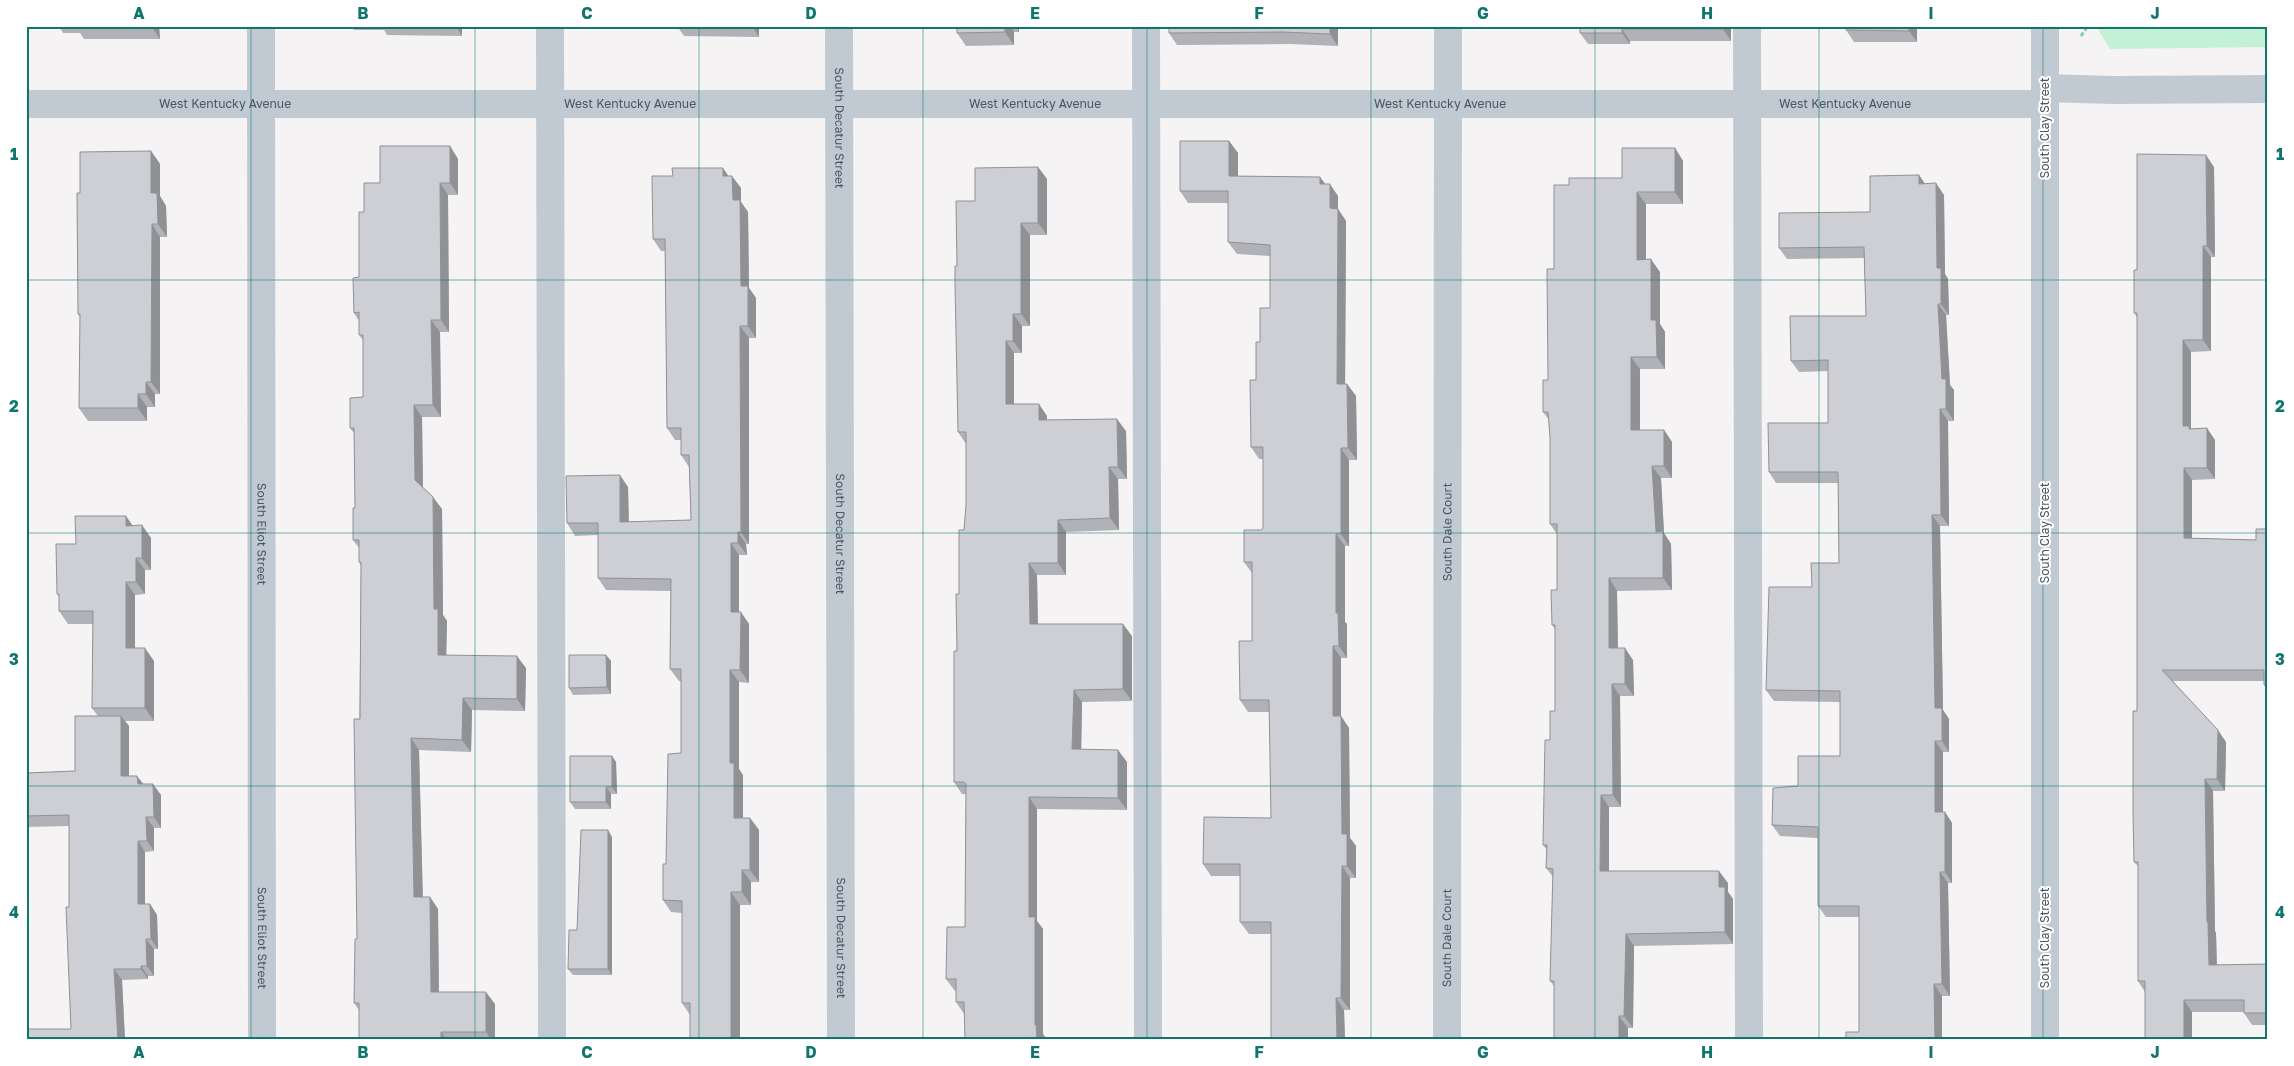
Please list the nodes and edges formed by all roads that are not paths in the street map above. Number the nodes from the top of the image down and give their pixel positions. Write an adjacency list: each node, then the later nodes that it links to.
1 (261, 26): 11 (street, South Eliot Street)
2 (550, 26): 12 (street)
3 (839, 26): 13 (street, South Decatur Street)
4 (1146, 26): 14 (street)
5 (1448, 26): 15 (street, South Dale Court)
6 (1747, 26): 16 (street)
7 (2045, 26): 9 (street, South Clay Street)
8 (2268, 89): 9 (street, West Kentucky Avenue)
9 (2045, 96): 16 (street, West Kentucky Avenue); 23 (street, South Clay Street)
10 (26, 104): 11 (street, West Kentucky Avenue)
11 (261, 104): 12 (street, West Kentucky Avenue); 17 (street, South Eliot Street)
12 (550, 104): 13 (street, West Kentucky Avenue); 18 (street)
13 (839, 104): 14 (street, West Kentucky Avenue); 19 (street, South Decatur Street)
14 (1146, 104): 15 (street, West Kentucky Avenue); 20 (street)
15 (1447, 104): 16 (street, West Kentucky Avenue); 21 (street, South Dale Court)
16 (1747, 104): 22 (street)
17 (262, 1040)
18 (552, 1040)
19 (841, 1040)
20 (1148, 1040)
21 (1447, 1040)
22 (1749, 1040)
23 (2045, 1040)

